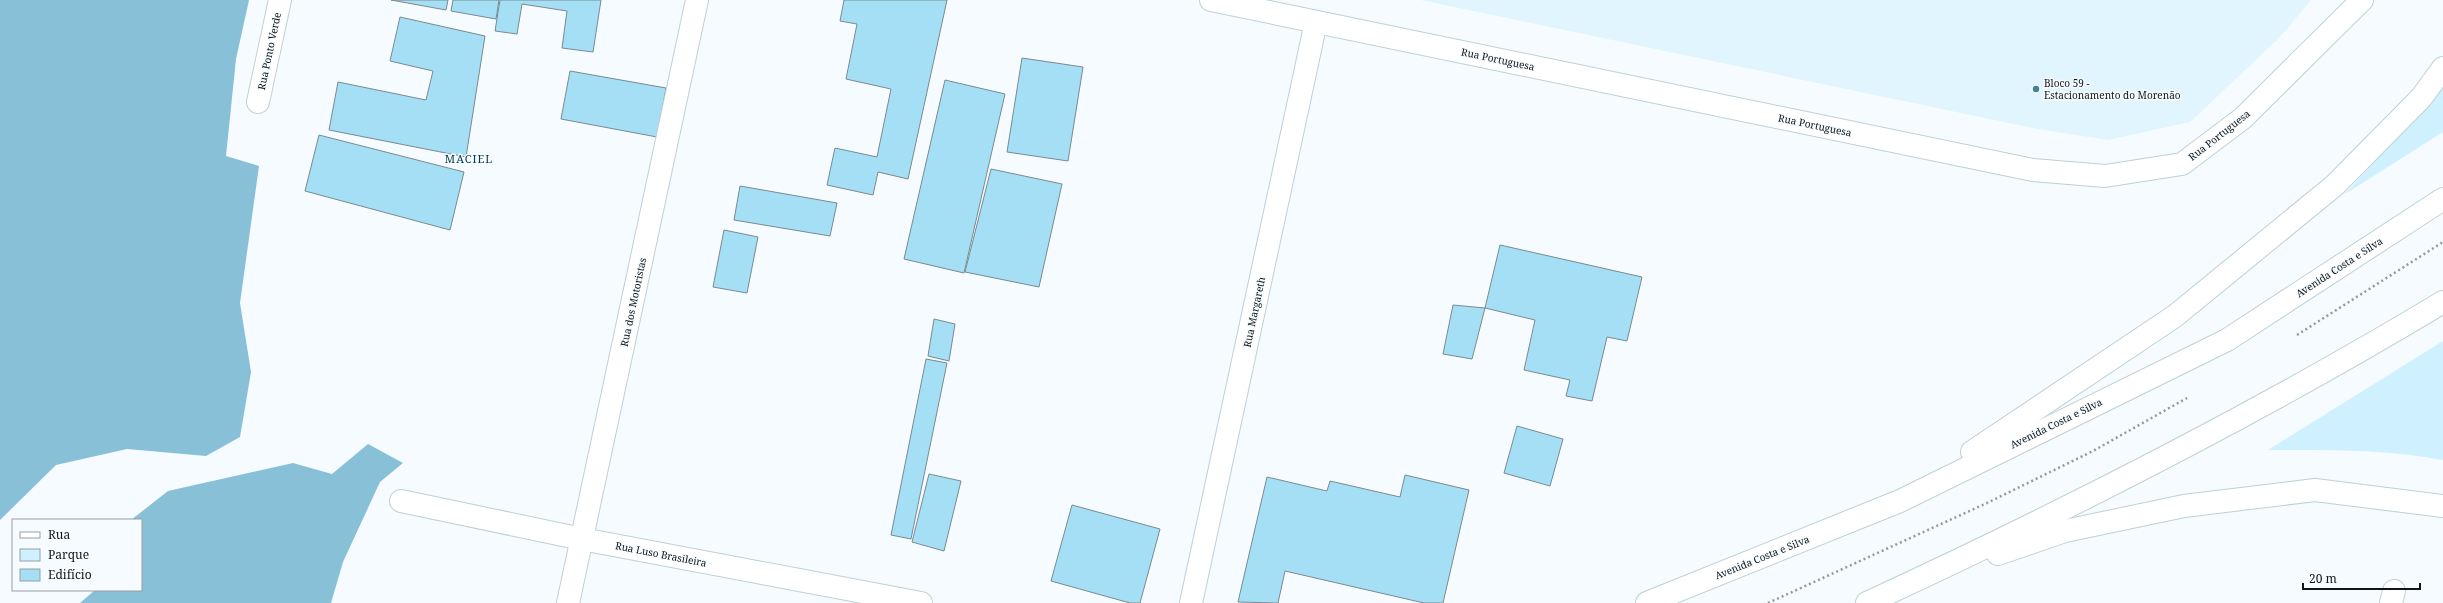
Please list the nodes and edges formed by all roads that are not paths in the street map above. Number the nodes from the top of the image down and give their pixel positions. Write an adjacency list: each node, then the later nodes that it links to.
1 (280, 0): 7 (street, Rua Ponto Verde)
2 (697, 0): 13 (street, Rua dos Motoristas)
3 (1211, 0): 5 (street, Rua Portuguesa)
4 (2362, 0): 5 (street, Rua Portuguesa)
5 (1316, 22): 17 (street, Rua Margareth)
6 (2443, 68): 11 (street)
7 (258, 102)
8 (2443, 200): 11 (street, Avenida Costa e Silva)
9 (2443, 302): 14 (street)
10 (401, 501): 13 (street, Rua Luso Brasileira)
11 (1900, 501): 18 (street, Avenida Costa e Silva)
12 (2443, 506): 14 (street)
13 (582, 540): 15 (street, Rua dos Motoristas); 16 (street, Rua Luso Brasileira)
14 (1893, 591): 19 (street)
15 (568, 603)
16 (921, 603)
17 (1191, 603)
18 (1647, 603)
19 (1867, 603)

